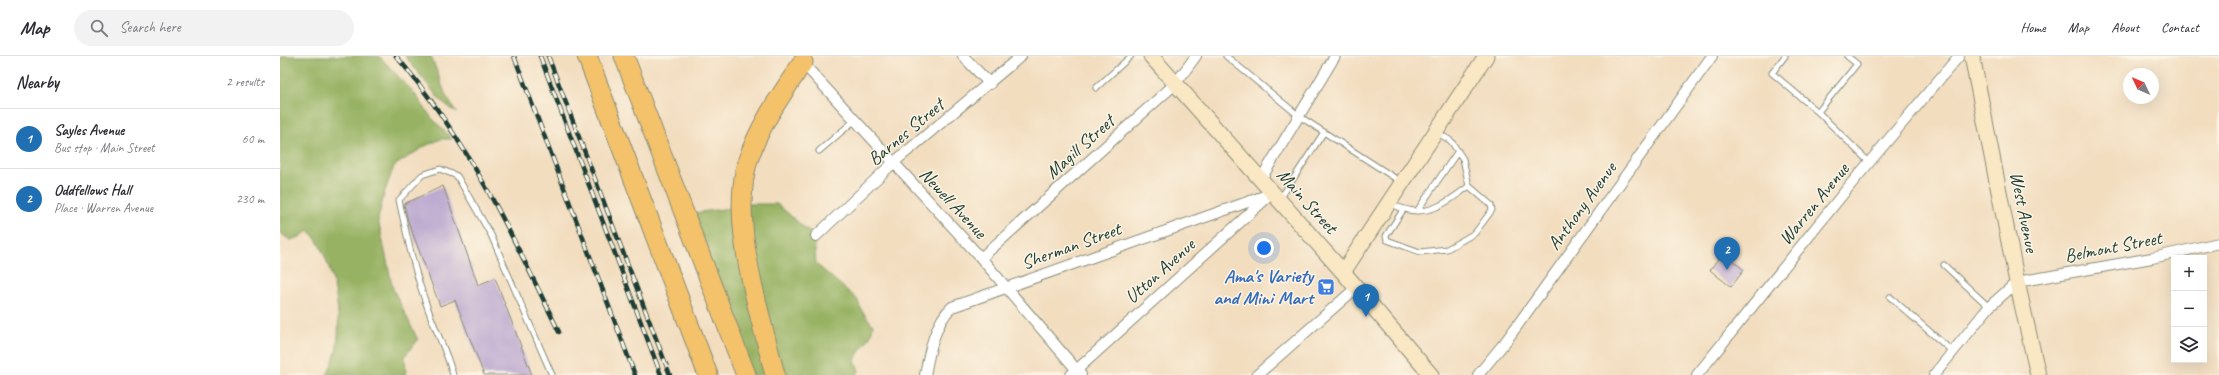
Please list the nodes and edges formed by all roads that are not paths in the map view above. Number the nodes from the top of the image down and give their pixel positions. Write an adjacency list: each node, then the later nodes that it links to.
1 (587, 56): 50 (highway)
2 (624, 56): 51 (highway)
3 (963, 56): 17 (street)
4 (1131, 56): 19 (lane)
5 (1150, 56): 18 (street, Main Street)
6 (1196, 56): 18 (street, Magill Street)
7 (1226, 56): 21 (lane)
8 (1335, 56): 21 (street)
9 (1486, 56): 24 (street)
10 (1712, 56): 56 (street, Anthony Avenue)
11 (1785, 56): 20 (lane)
12 (1847, 56): 20 (lane)
13 (1959, 56): 27 (street, Warren Avenue)
14 (1972, 56): 41 (street, West Avenue)
15 (1018, 57): 17 (street, Barnes Street)
16 (802, 58): 22 (street, Newell Avenue); 52 (highway)
17 (990, 84): 28 (street, Barnes Street)
18 (1175, 84): 29 (street, Main Street); 38 (street, Magill Street)
19 (1096, 88)
20 (1818, 112): 27 (lane)
21 (1299, 116): 23 (lane); 29 (street)
22 (855, 120): 25 (lane); 28 (street, Newell Avenue)
23 (1324, 132): 30 (lane); 32 (lane)
24 (1436, 132): 26 (lane); 30 (street)
25 (819, 151)
26 (1458, 151): 31 (lane); 35 (lane)
27 (1870, 162): 57 (street, Warren Avenue)
28 (893, 163): 36 (street, Barnes Street); 38 (street, Newell Avenue)
29 (1261, 179): 32 (street, Main Street)
30 (1402, 182): 33 (street)
31 (1469, 186): 34 (lane); 35 (lane)
32 (1276, 196): 40 (street, Main Street); 42 (street, Sherman Street); 47 (street, Utton Avenue)
33 (1389, 202): 34 (lane); 40 (street)
34 (1403, 210): 35 (lane)
35 (1417, 211)
36 (816, 236)
37 (2219, 243): 41 (street, Belmont Street)
38 (981, 258): 42 (street, Newell Avenue)
39 (1944, 265): 45 (lane)
40 (1344, 272): 43 (street, Main Street)
41 (2017, 282): 45 (street); 59 (street, West Avenue)
42 (1006, 287): 47 (street, Newell Avenue); 53 (street, Sherman Street)
43 (1356, 288): 54 (street); 55 (street, Main Street)
44 (1890, 298): 46 (lane)
45 (1990, 307): 46 (street)
46 (1953, 352): 58 (street)
47 (1076, 373)
48 (453, 375): 49 (lane)
49 (552, 375)
50 (708, 375)
51 (746, 375)
52 (775, 375)
53 (925, 375)
54 (1257, 375)
55 (1431, 375)
56 (1478, 375)
57 (1697, 375)
58 (1934, 375)
59 (2038, 375)

